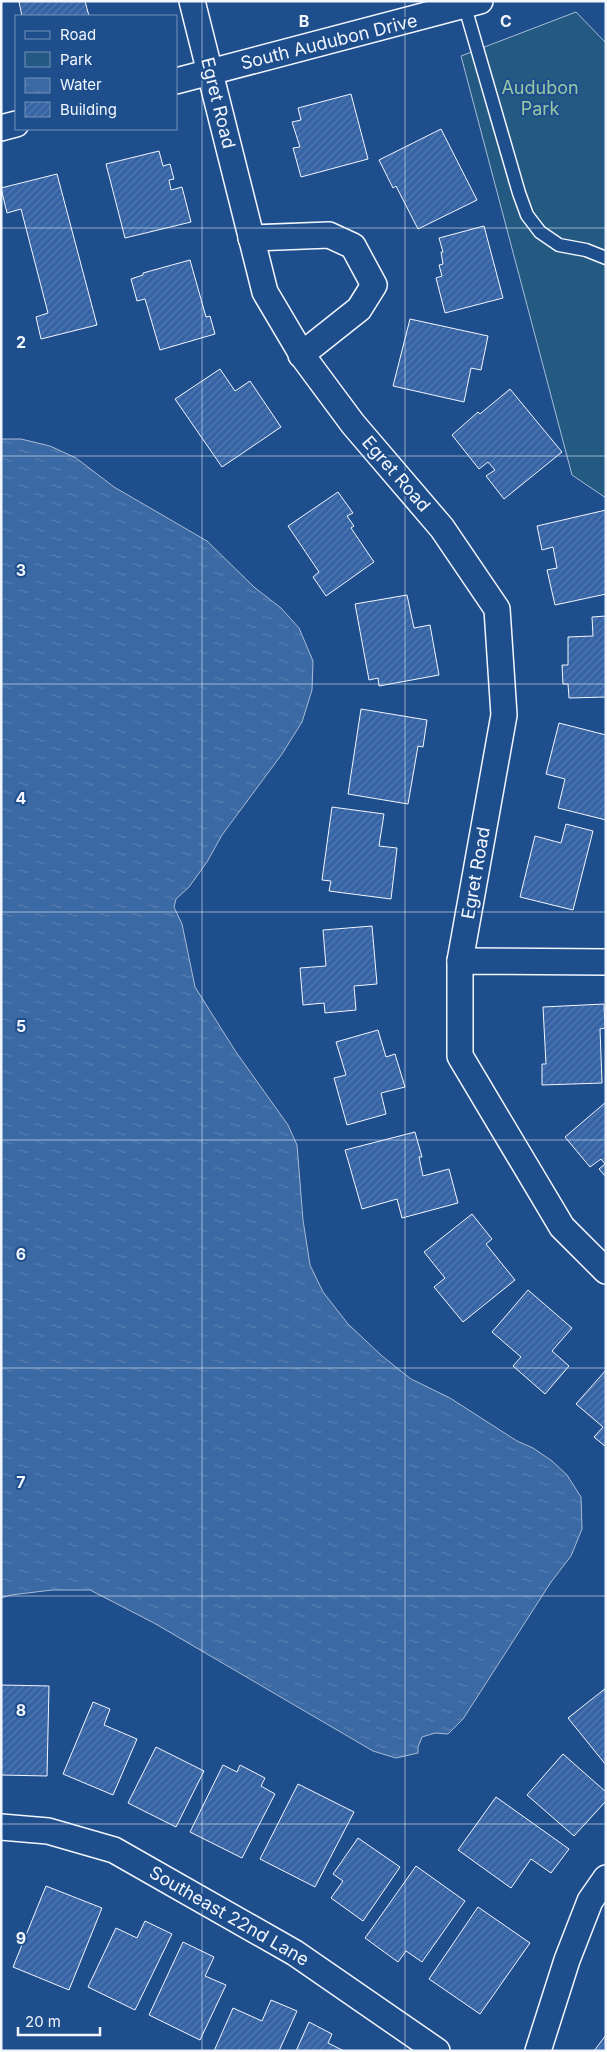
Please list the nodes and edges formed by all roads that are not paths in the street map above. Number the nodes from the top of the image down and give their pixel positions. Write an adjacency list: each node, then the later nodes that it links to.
1 (192, 1): 3 (street, Egret Road)
2 (473, 4): 3 (street, South Audubon Drive); 8 (lane)
3 (210, 72): 4 (street, South Audubon Drive); 7 (street, Egret Road)
4 (178, 80)
5 (15, 124): 6 (street)
6 (1, 128)
7 (251, 238): 9 (street, Egret Road); 9 (street)
8 (606, 258)
9 (301, 355): 10 (street, Egret Road)
10 (460, 961): 11 (street); 12 (street, Egret Road)
11 (606, 962)
12 (606, 1271)
13 (1, 1827): 15 (street, Southeast 22nd Lane)
14 (606, 1878): 16 (street)
15 (437, 2051)
16 (538, 2051)

